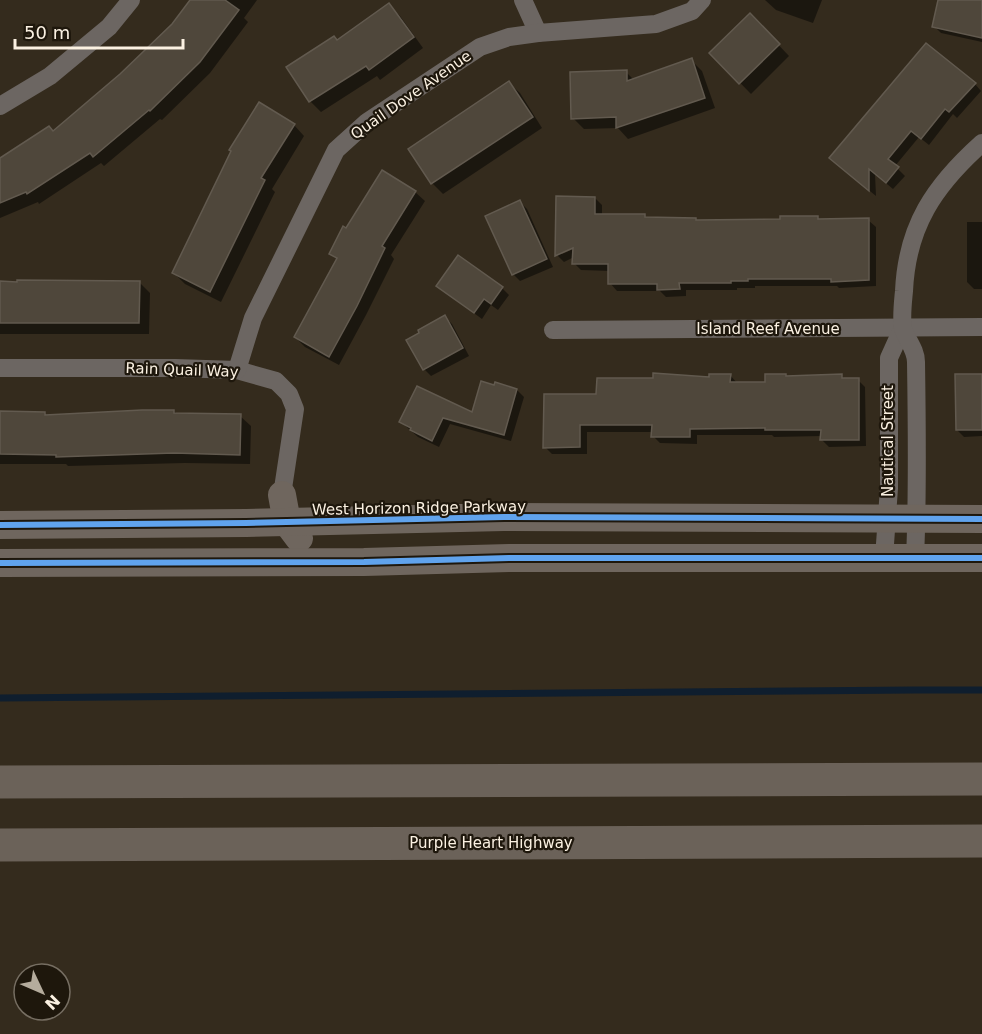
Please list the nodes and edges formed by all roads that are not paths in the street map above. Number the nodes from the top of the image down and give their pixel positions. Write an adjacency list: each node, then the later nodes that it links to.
1 (131, 0): 5 (street)
2 (523, 0): 4 (street)
3 (702, 0): 4 (street, Quail Dove Avenue)
4 (538, 33): 11 (street, Quail Dove Avenue)
5 (0, 106)
6 (982, 143): 7 (street, Nautical Street)
7 (903, 327): 8 (street, Island Reef Avenue); 9 (street, Island Reef Avenue); 13 (street, Nautical Street); 14 (street, Nautical Street)
8 (982, 327)
9 (553, 330)
10 (0, 368): 11 (street, Rain Quail Way)
11 (237, 370): 12 (street, Rain Quail Way)
12 (285, 509): 13 (main road, West Horizon Ridge Parkway); 16 (main road, West Horizon Ridge Parkway); 20 (main road)
13 (887, 519): 14 (main road, West Horizon Ridge Parkway); 17 (street, Nautical Street)
14 (917, 519): 15 (main road, West Horizon Ridge Parkway); 18 (street, Nautical Street)
15 (982, 519)
16 (0, 525)
17 (884, 558): 18 (main road); 20 (main road)
18 (915, 558): 19 (main road)
19 (982, 558)
20 (364, 562): 21 (main road)
21 (0, 563)
22 (982, 779): 23 (highway)
23 (0, 782)
24 (982, 841): 25 (highway, Purple Heart Highway)
25 (0, 845)

